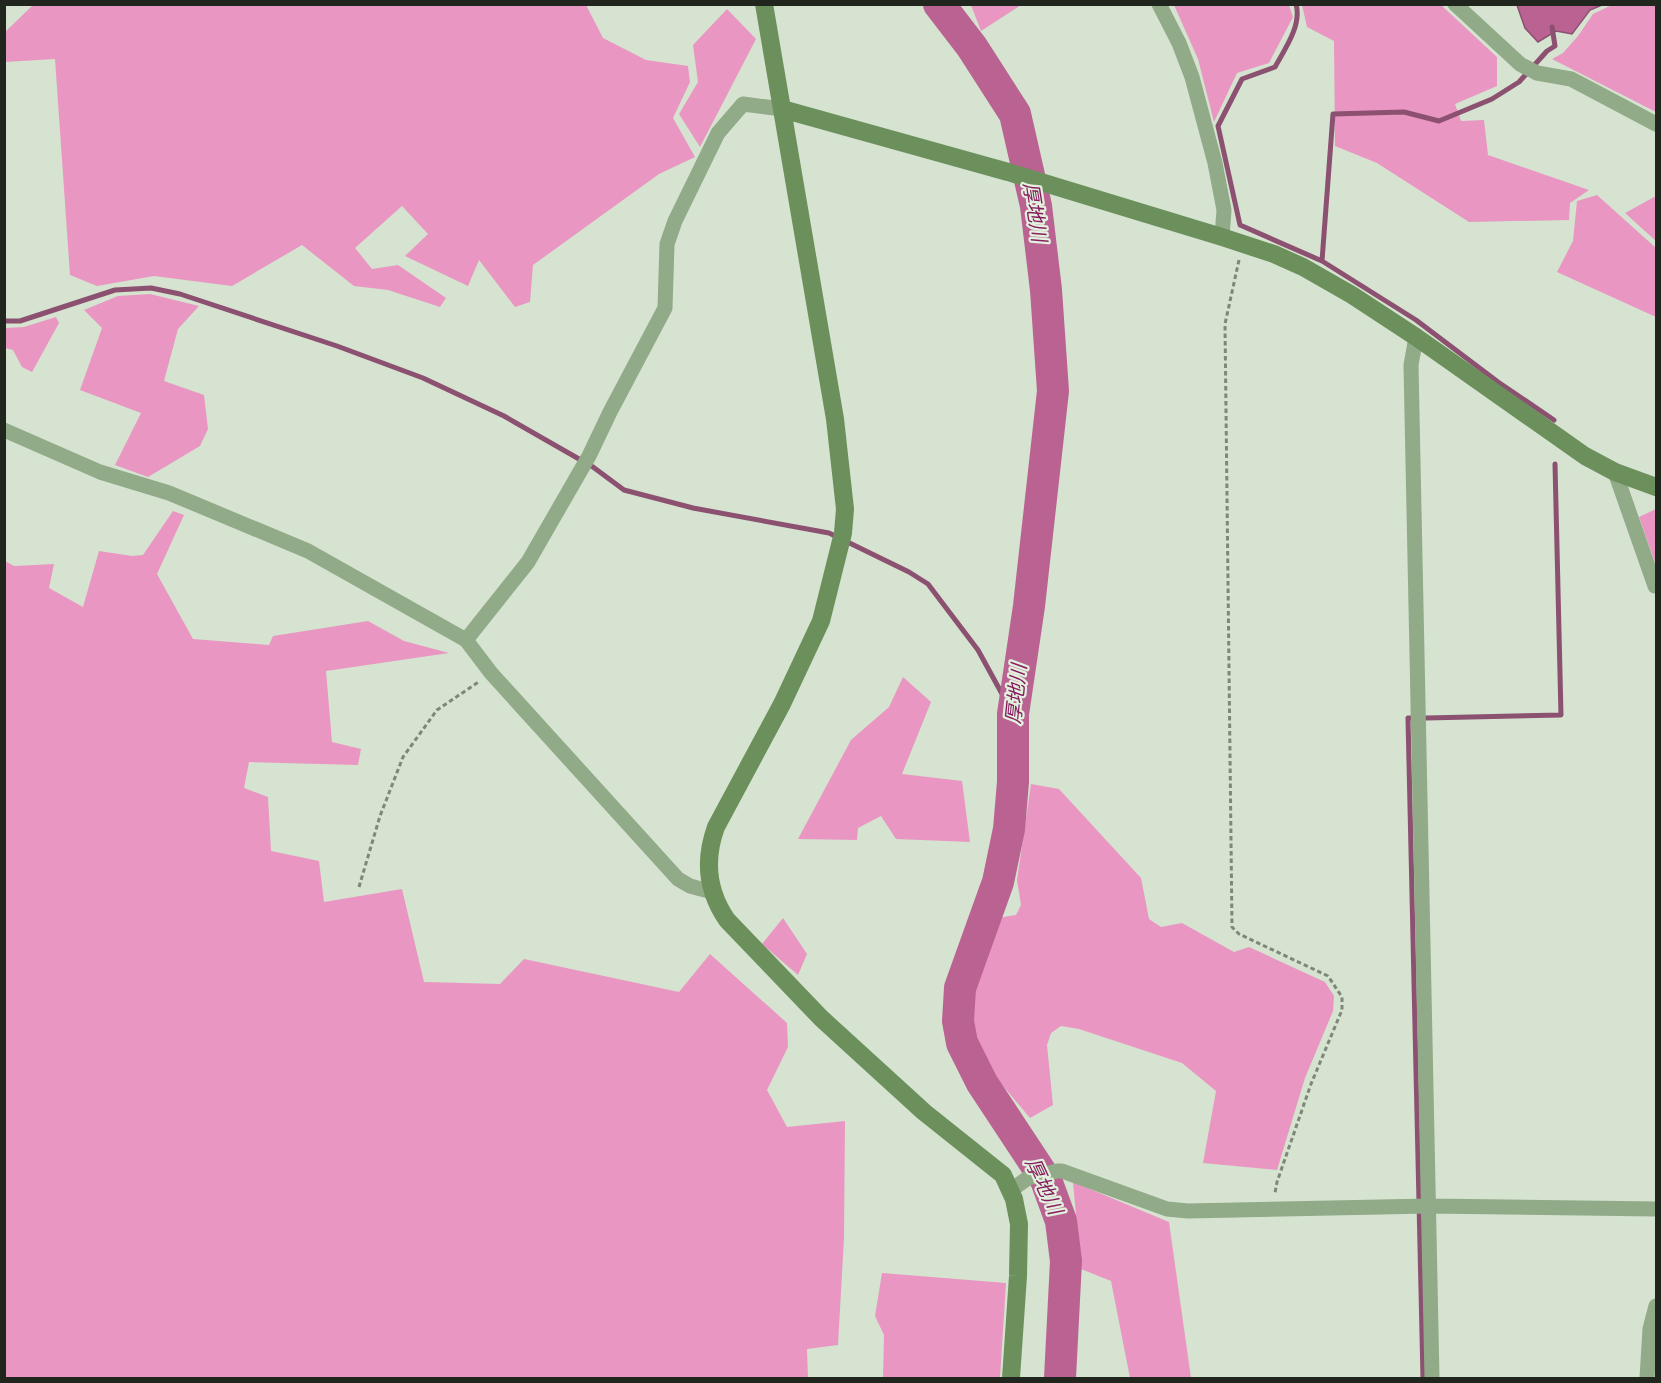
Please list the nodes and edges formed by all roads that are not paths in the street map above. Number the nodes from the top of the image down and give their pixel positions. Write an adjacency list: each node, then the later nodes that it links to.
1 (764, 4): 4 (street)
2 (1159, 4): 6 (street)
3 (1455, 4): 5 (street)
4 (782, 109): 6 (street); 12 (street); 13 (street)
5 (1656, 124)
6 (1222, 237): 7 (street)
7 (1416, 337): 9 (street); 15 (street)
8 (4, 430): 12 (street)
9 (1615, 472): 10 (street); 11 (street)
10 (1656, 487)
11 (1656, 586)
12 (466, 640): 13 (street)
13 (712, 892): 14 (street)
14 (1011, 1190): 15 (street); 18 (street)
15 (1423, 1206): 16 (street); 19 (street)
16 (1656, 1209)
17 (1656, 1306): 20 (street)
18 (1011, 1378)
19 (1432, 1378)
20 (1647, 1378)

